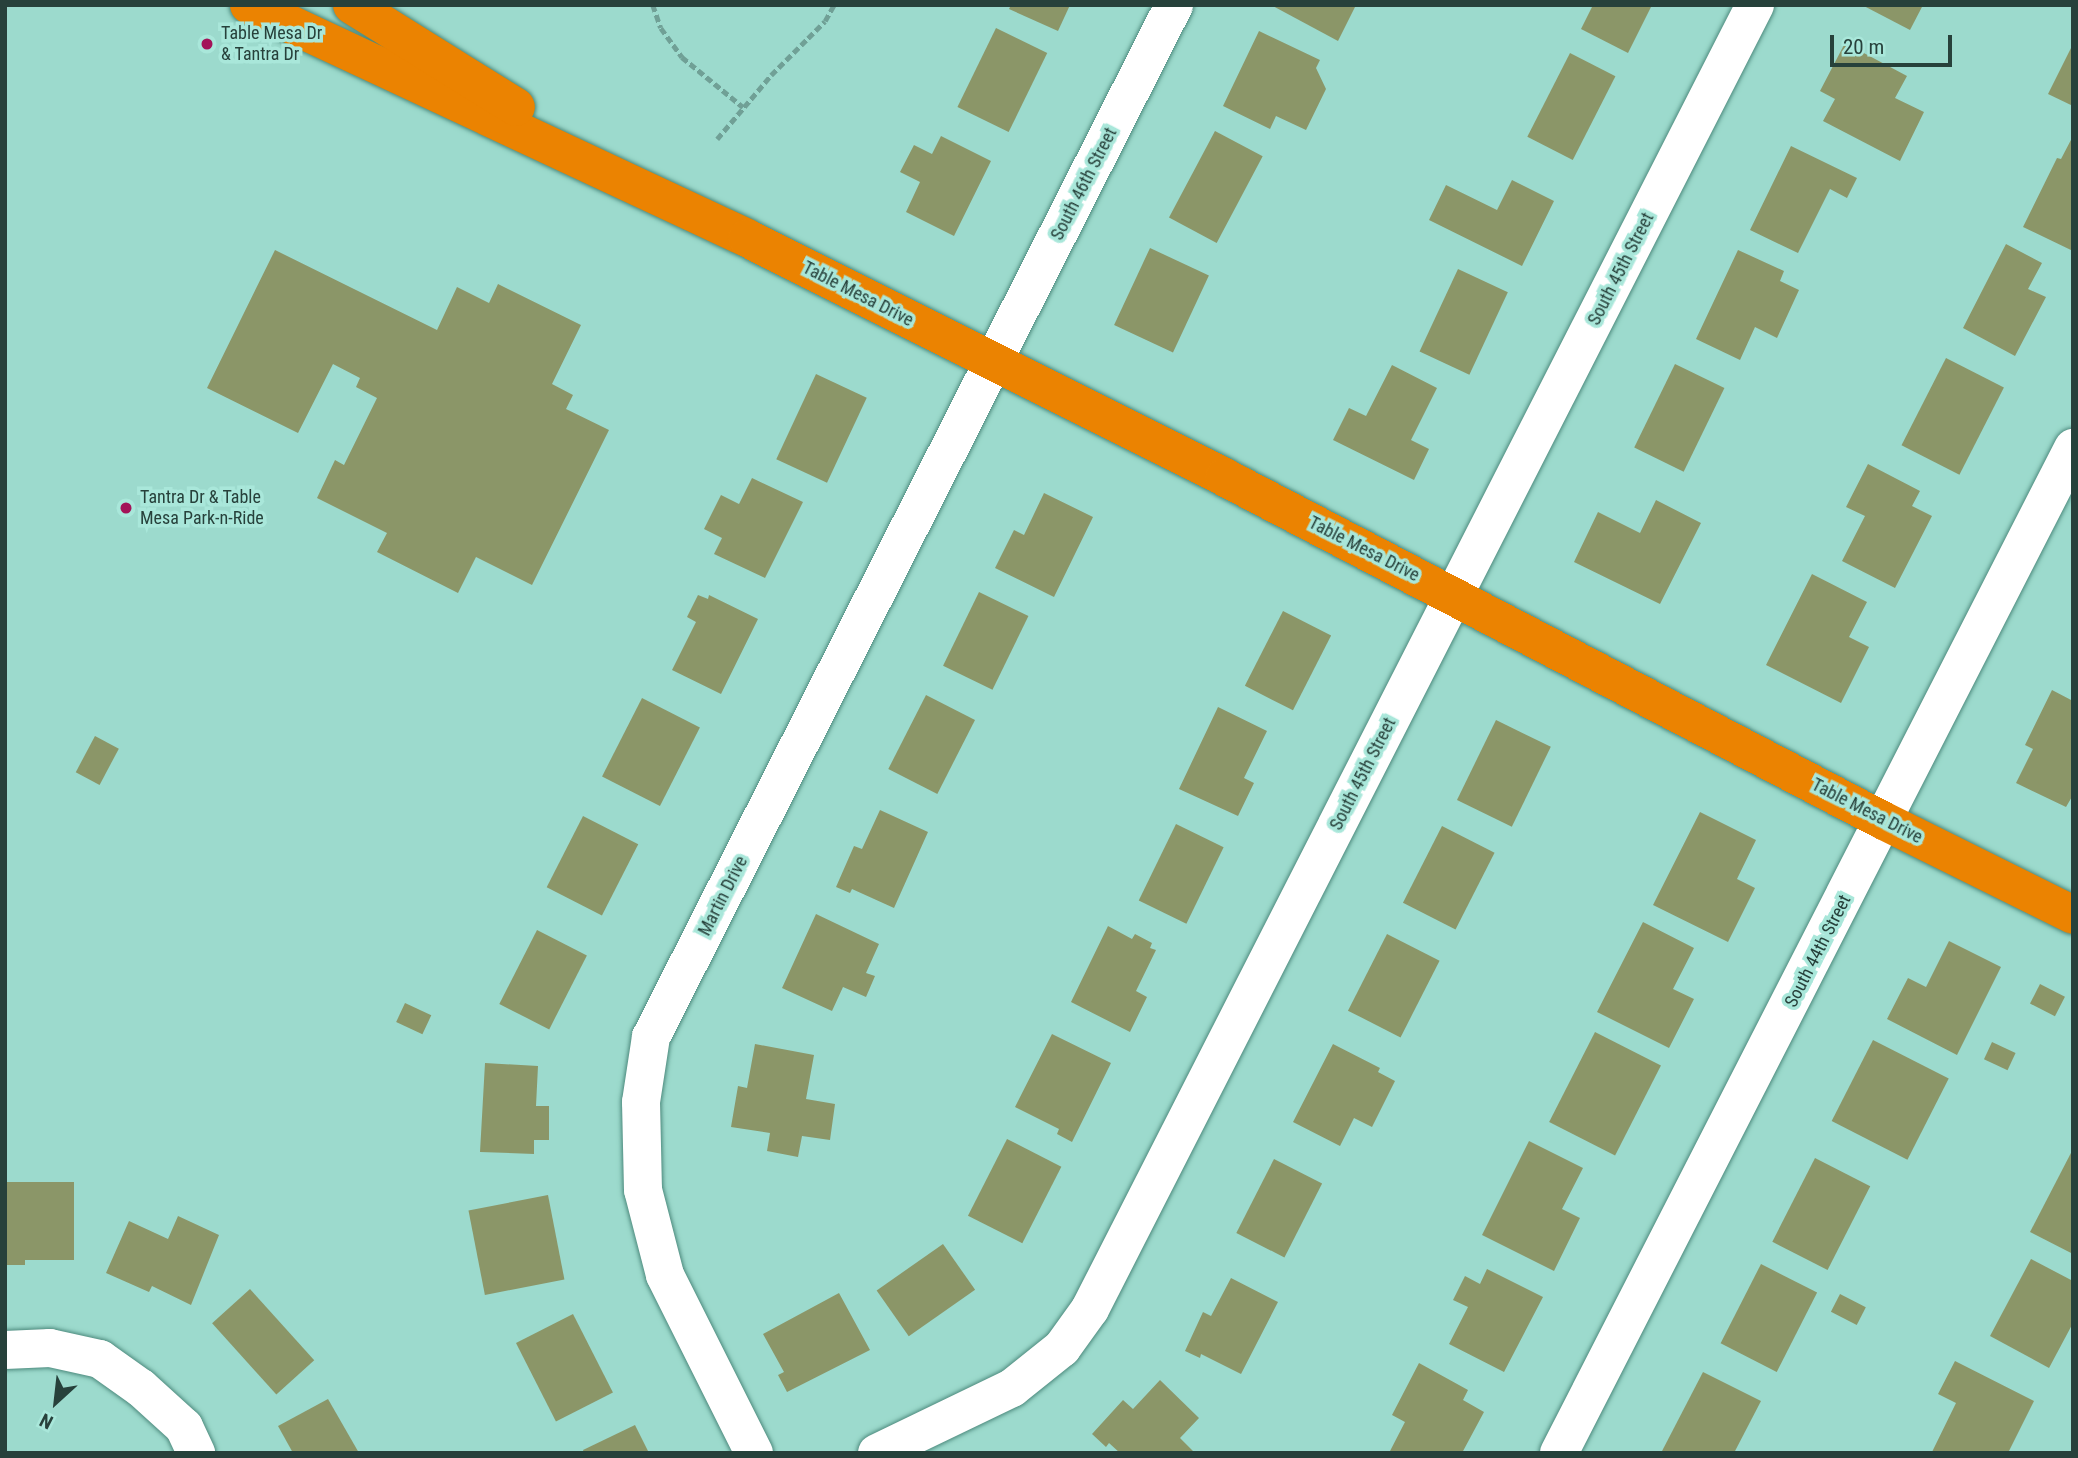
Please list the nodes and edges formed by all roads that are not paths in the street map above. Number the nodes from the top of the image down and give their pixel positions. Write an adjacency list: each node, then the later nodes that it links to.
1 (248, 5): 5 (highway, Table Mesa Drive)
2 (352, 5): 5 (highway, Table Mesa Drive)
3 (1174, 5): 6 (street, South 46th Street)
4 (1755, 5): 8 (street, South 45th Street)
5 (651, 191): 6 (highway, Table Mesa Drive)
6 (993, 363): 8 (highway, Table Mesa Drive); 13 (street, Martin Drive)
7 (2073, 448): 9 (street, South 44th Street)
8 (1454, 596): 9 (highway, Table Mesa Drive); 14 (street, South 45th Street)
9 (1884, 821): 10 (highway, Table Mesa Drive); 15 (street, South 44th Street)
10 (2073, 915)
11 (5, 1350): 12 (street)
12 (196, 1453)
13 (754, 1453)
14 (877, 1453)
15 (1559, 1453)

